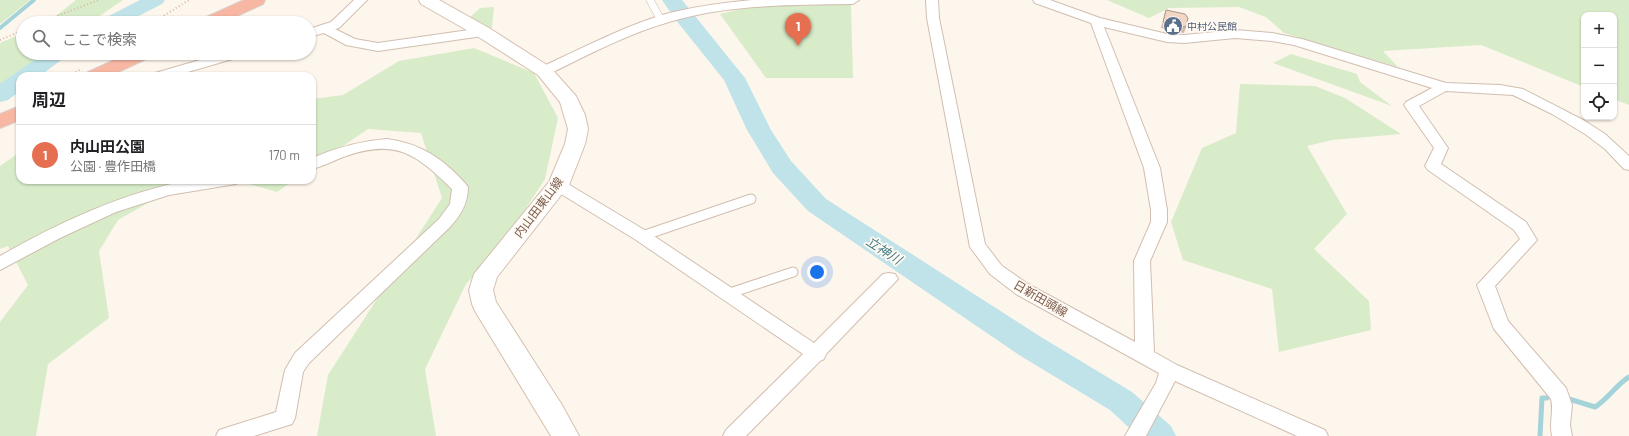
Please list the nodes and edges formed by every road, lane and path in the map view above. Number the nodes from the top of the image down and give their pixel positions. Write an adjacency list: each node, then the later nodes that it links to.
1 (98, 0): 11 (path)
2 (189, 0): 12 (path)
3 (257, 0): 13 (highway)
4 (361, 0): 16 (street)
5 (427, 0): 18 (street, 内山田東山線)
6 (650, 0): 14 (lane)
7 (853, 0): 10 (street)
8 (932, 0): 38 (street, 日新田頭線)
9 (1039, 0): 15 (street)
10 (704, 6): 14 (street)
11 (56, 16)
12 (163, 16)
13 (223, 16)
14 (664, 19): 23 (street)
15 (1096, 21): 26 (street); 38 (street)
16 (326, 28): 17 (street); 18 (street)
17 (316, 31)
18 (483, 32): 23 (street, 内山田東山線)
19 (16, 33): 20 (path)
20 (0, 40)
21 (129, 60): 24 (highway)
22 (214, 60): 25 (street)
23 (544, 71): 30 (street, 内山田東山線)
24 (104, 72)
25 (174, 72)
26 (1444, 87): 27 (street); 45 (street)
27 (1626, 160)
28 (316, 162): 40 (street)
29 (191, 184): 33 (street)
30 (558, 185): 32 (street); 41 (street, 内山田東山線)
31 (751, 199): 32 (lane)
32 (642, 236): 36 (street)
33 (0, 264)
34 (793, 272): 36 (lane)
35 (889, 279): 37 (street)
36 (726, 294): 37 (street)
37 (817, 354): 42 (street)
38 (1145, 355): 39 (street, 日新田頭線)
39 (1167, 378): 43 (street); 44 (street, 日新田頭線)
40 (226, 436)
41 (565, 436)
42 (733, 436)
43 (1135, 436)
44 (1318, 436)
45 (1562, 436)

